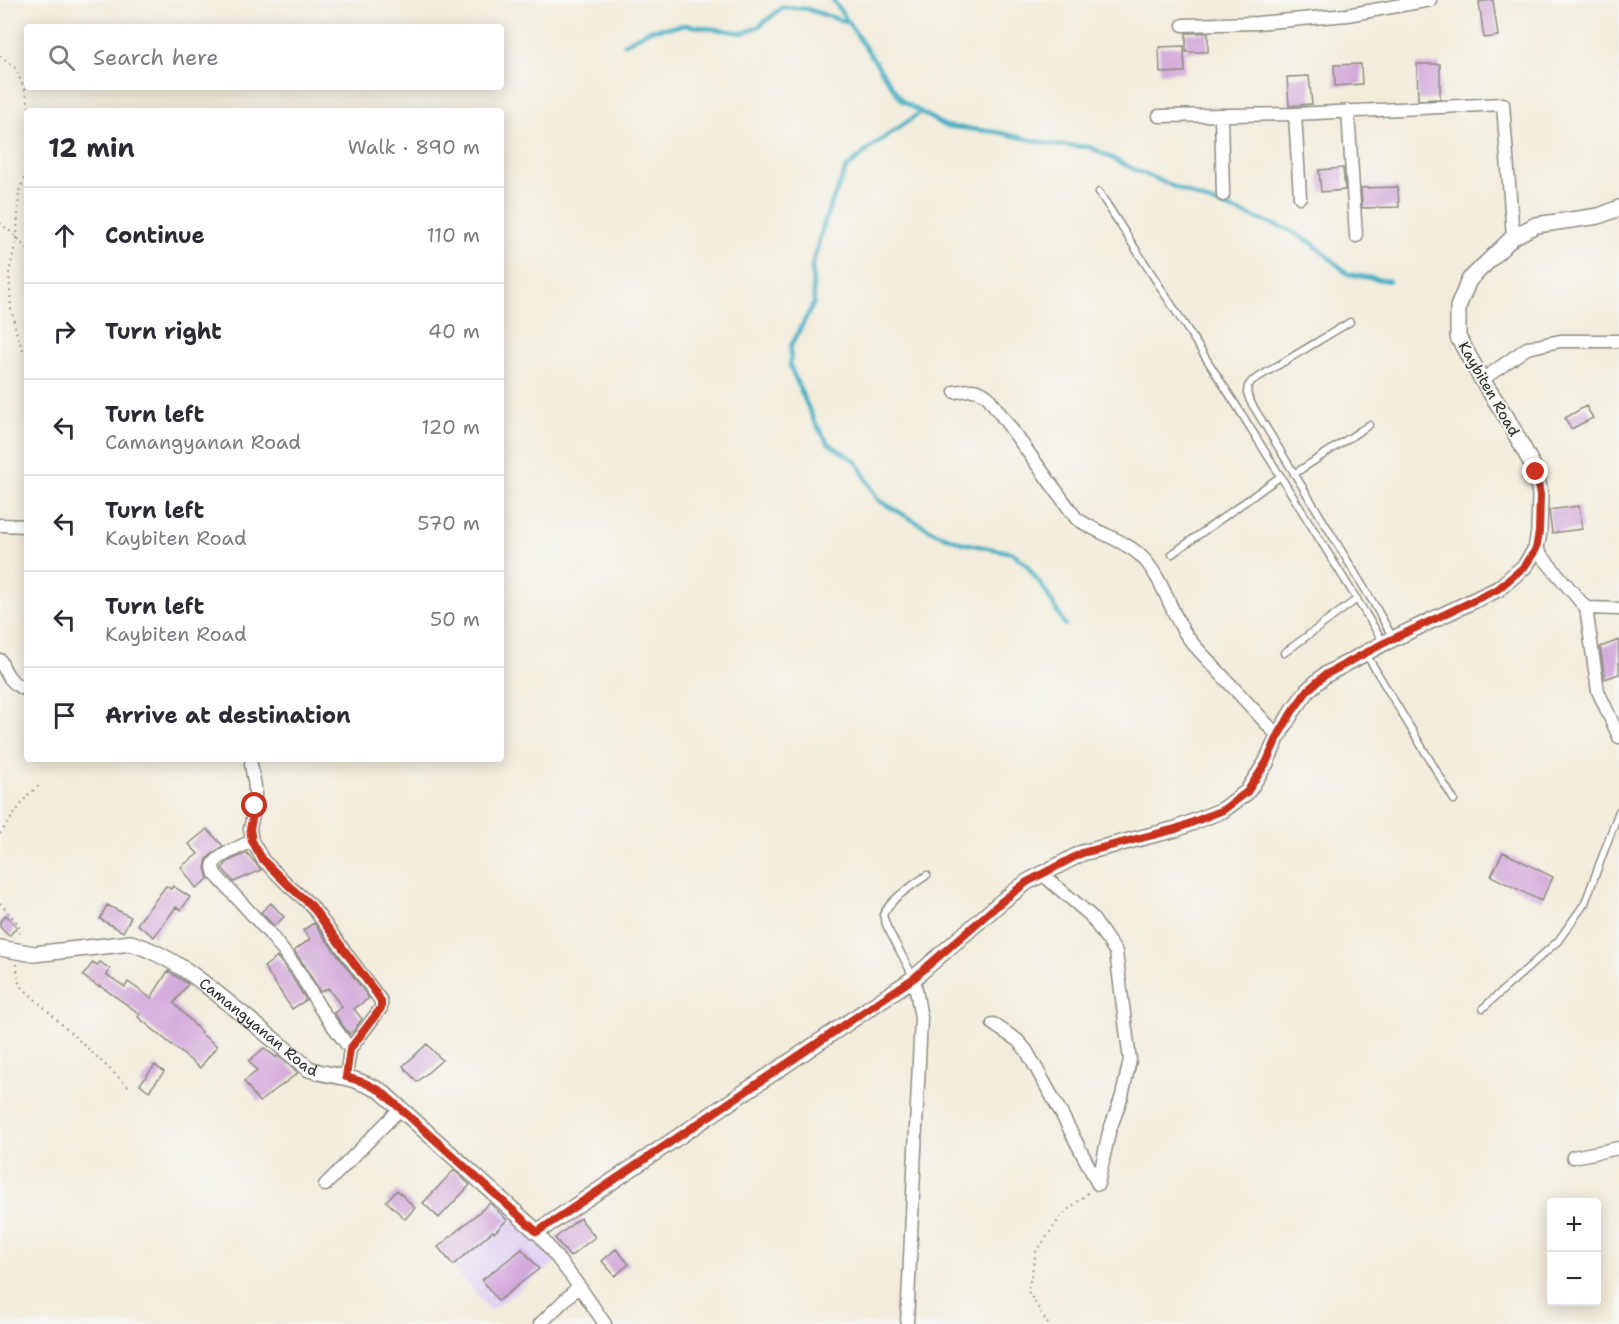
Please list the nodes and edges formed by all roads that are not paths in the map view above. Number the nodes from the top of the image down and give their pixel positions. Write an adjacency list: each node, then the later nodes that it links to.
1 (1430, 0): 2 (street)
2 (1183, 25)
3 (1348, 111): 4 (street); 11 (street); 12 (street)
4 (1295, 114): 5 (street); 9 (street)
5 (1221, 115): 6 (street); 8 (street)
6 (1159, 116)
7 (1099, 192): 19 (lane)
8 (1223, 195)
9 (1300, 197)
10 (1619, 208): 12 (street, Kaybiten Road)
11 (1356, 236)
12 (1513, 237): 15 (street, Kaybiten Road)
13 (1350, 322): 18 (lane)
14 (1619, 341): 15 (street)
15 (1482, 380): 22 (street, Kaybiten Road)
16 (955, 392): 32 (street)
17 (1369, 425): 18 (lane)
18 (1294, 474): 27 (lane)
19 (1281, 476): 23 (lane); 24 (lane)
20 (0, 525): 21 (street)
21 (24, 526)
22 (1536, 549): 25 (street); 27 (street)
23 (1172, 554)
24 (1357, 599): 27 (lane); 28 (lane)
25 (1586, 608): 26 (street); 33 (street)
26 (1619, 609)
27 (1388, 641): 29 (street)
28 (1284, 653)
29 (1366, 653): 32 (street); 35 (lane)
30 (0, 660): 31 (street)
31 (24, 689)
32 (1278, 736): 39 (street)
33 (1619, 737)
34 (251, 764): 37 (street)
35 (1454, 800)
36 (1619, 811): 42 (lane)
37 (252, 841): 44 (street); 44 (street)
38 (927, 874): 41 (lane)
39 (1042, 874): 41 (street); 43 (street)
40 (0, 948): 45 (street, Camangyanan Road)
41 (914, 978): 50 (street); 54 (street)
42 (1483, 1008)
43 (993, 1024)
44 (350, 1049): 45 (street)
45 (346, 1077): 46 (street, Camangyanan Road)
46 (400, 1108): 49 (street); 50 (street, Camangyanan Road)
47 (1619, 1148): 48 (street)
48 (1573, 1157)
49 (325, 1185)
50 (537, 1232): 51 (street, Camangyanan Road)
51 (579, 1286): 52 (street); 53 (street, Camangyanan Road)
52 (540, 1324)
53 (605, 1324)
54 (907, 1324)

